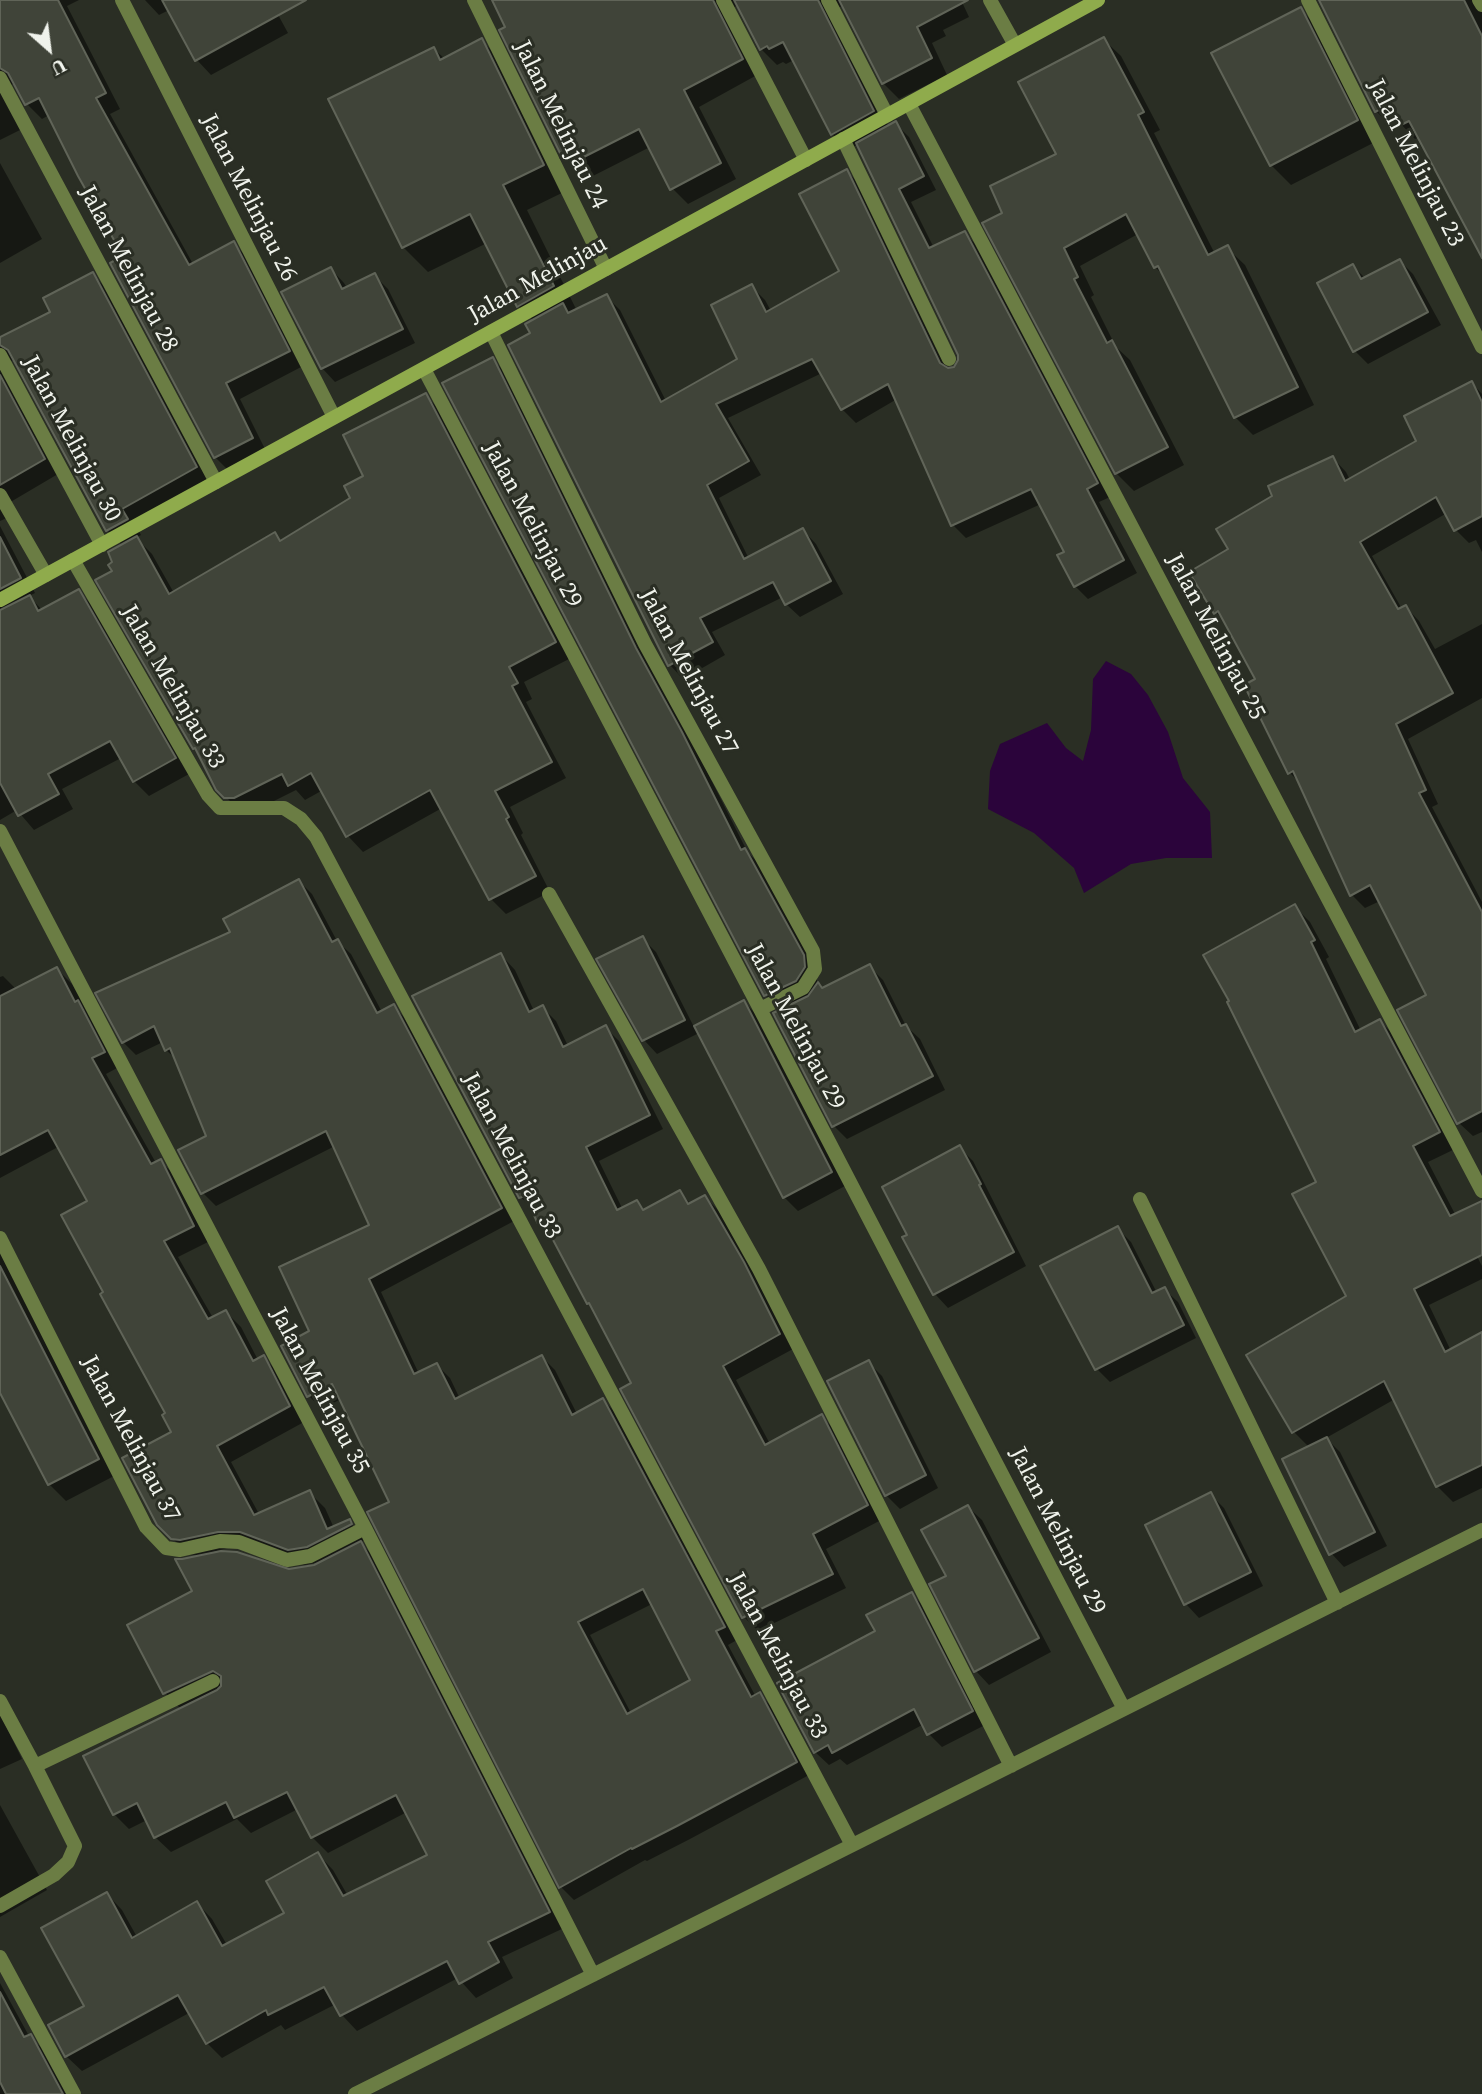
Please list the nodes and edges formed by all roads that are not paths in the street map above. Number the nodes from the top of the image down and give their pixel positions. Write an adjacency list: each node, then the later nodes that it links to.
1 (122, 0): 22 (street, Jalan Melinjau 26)
2 (474, 0): 16 (street, Jalan Melinjau 24)
3 (723, 0): 15 (street)
4 (828, 0): 13 (street)
5 (990, 0): 10 (street)
6 (1098, 0): 10 (street, Jalan Melinjau)
7 (1308, 0): 18 (street, Jalan Melinjau 23)
8 (1479, 0): 9 (street)
9 (1482, 5)
10 (1015, 46): 12 (street, Jalan Melinjau)
11 (0, 78): 23 (street, Jalan Melinjau 28)
12 (909, 104): 13 (street, Jalan Melinjau); 32 (street, Jalan Melinjau 25)
13 (887, 115): 14 (street, Jalan Melinjau)
14 (843, 139): 15 (street, Jalan Melinjau); 20 (street)
15 (806, 160): 16 (street, Jalan Melinjau)
16 (606, 270): 17 (street, Jalan Melinjau)
17 (491, 332): 21 (street, Jalan Melinjau); 31 (street, Jalan Melinjau 27)
18 (1482, 347)
19 (0, 355): 25 (street, Jalan Melinjau 30)
20 (949, 359)
21 (424, 369): 22 (street, Jalan Melinjau); 31 (street, Jalan Melinjau 29)
22 (334, 417): 23 (street, Jalan Melinjau)
23 (216, 482): 25 (street, Jalan Melinjau)
24 (0, 495): 27 (street)
25 (102, 545): 26 (street, Jalan Melinjau)
26 (73, 560): 27 (street, Jalan Melinjau); 43 (street, Jalan Melinjau 33)
27 (46, 575): 28 (street, Jalan Melinjau)
28 (0, 600)
29 (0, 831): 35 (street, Jalan Melinjau 35)
30 (549, 894): 42 (street)
31 (760, 1009): 40 (street, Jalan Melinjau 29)
32 (1482, 1191)
33 (1140, 1199): 37 (street)
34 (0, 1238): 35 (street, Jalan Melinjau 37)
35 (365, 1528): 46 (street, Jalan Melinjau 35)
36 (1482, 1530): 37 (street)
37 (1336, 1603): 40 (street)
38 (213, 1681): 41 (street)
39 (0, 1701): 41 (street)
40 (1124, 1709): 42 (street)
41 (35, 1766): 44 (street)
42 (1011, 1766): 43 (street)
43 (852, 1845): 46 (street)
44 (0, 1906)
45 (0, 1956): 47 (street)
46 (593, 1975): 48 (street)
47 (74, 2094)
48 (355, 2094)

